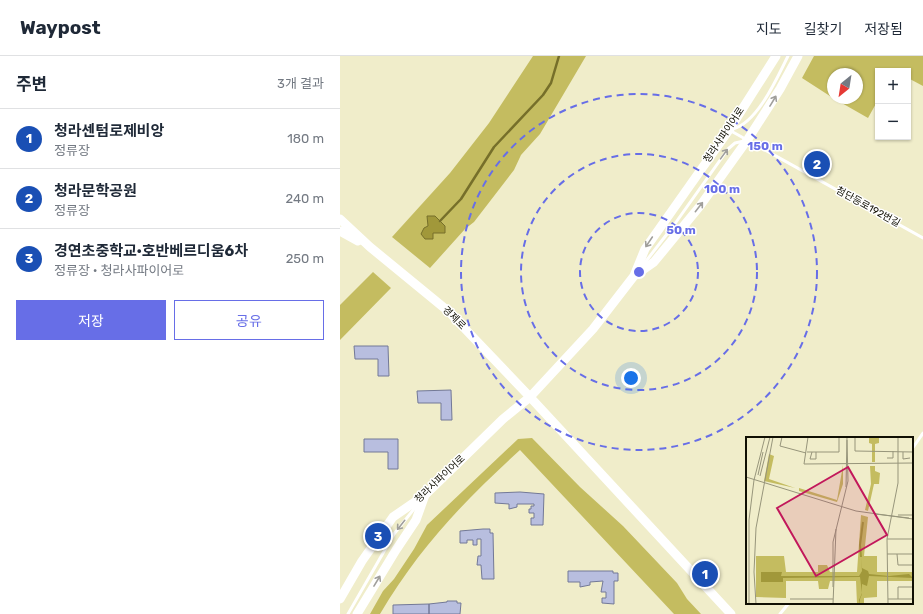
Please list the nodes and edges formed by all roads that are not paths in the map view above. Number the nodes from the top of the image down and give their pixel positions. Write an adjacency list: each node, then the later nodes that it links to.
1 (776, 56): 4 (main road, 청라사파이어로)
2 (788, 56): 4 (lane)
3 (798, 56): 5 (main road, one-way to 3)
4 (729, 130): 5 (lane, 첨단동로192번길); 10 (main road, 청라사파이어로, one-way to 10)
5 (748, 139): 8 (lane, 첨단동로192번길); 10 (main road, one-way to 5)
6 (340, 219): 9 (main road, 경제로)
7 (342, 231): 9 (main road, 경제로)
8 (923, 238)
9 (370, 247): 11 (main road, 경제로)
10 (634, 276): 11 (main road, 청라사파이어로)
11 (530, 397): 14 (main road, 청라사파이어로); 19 (main road, 경제로)
12 (923, 433): 13 (lane)
13 (913, 448)
14 (425, 495): 15 (main road, 청라사파이어로); 17 (lane, one-way to 17); 18 (main road, one-way to 14)
15 (340, 599)
16 (788, 604): 20 (lane)
17 (348, 614)
18 (357, 614)
19 (731, 614)
20 (780, 614)

